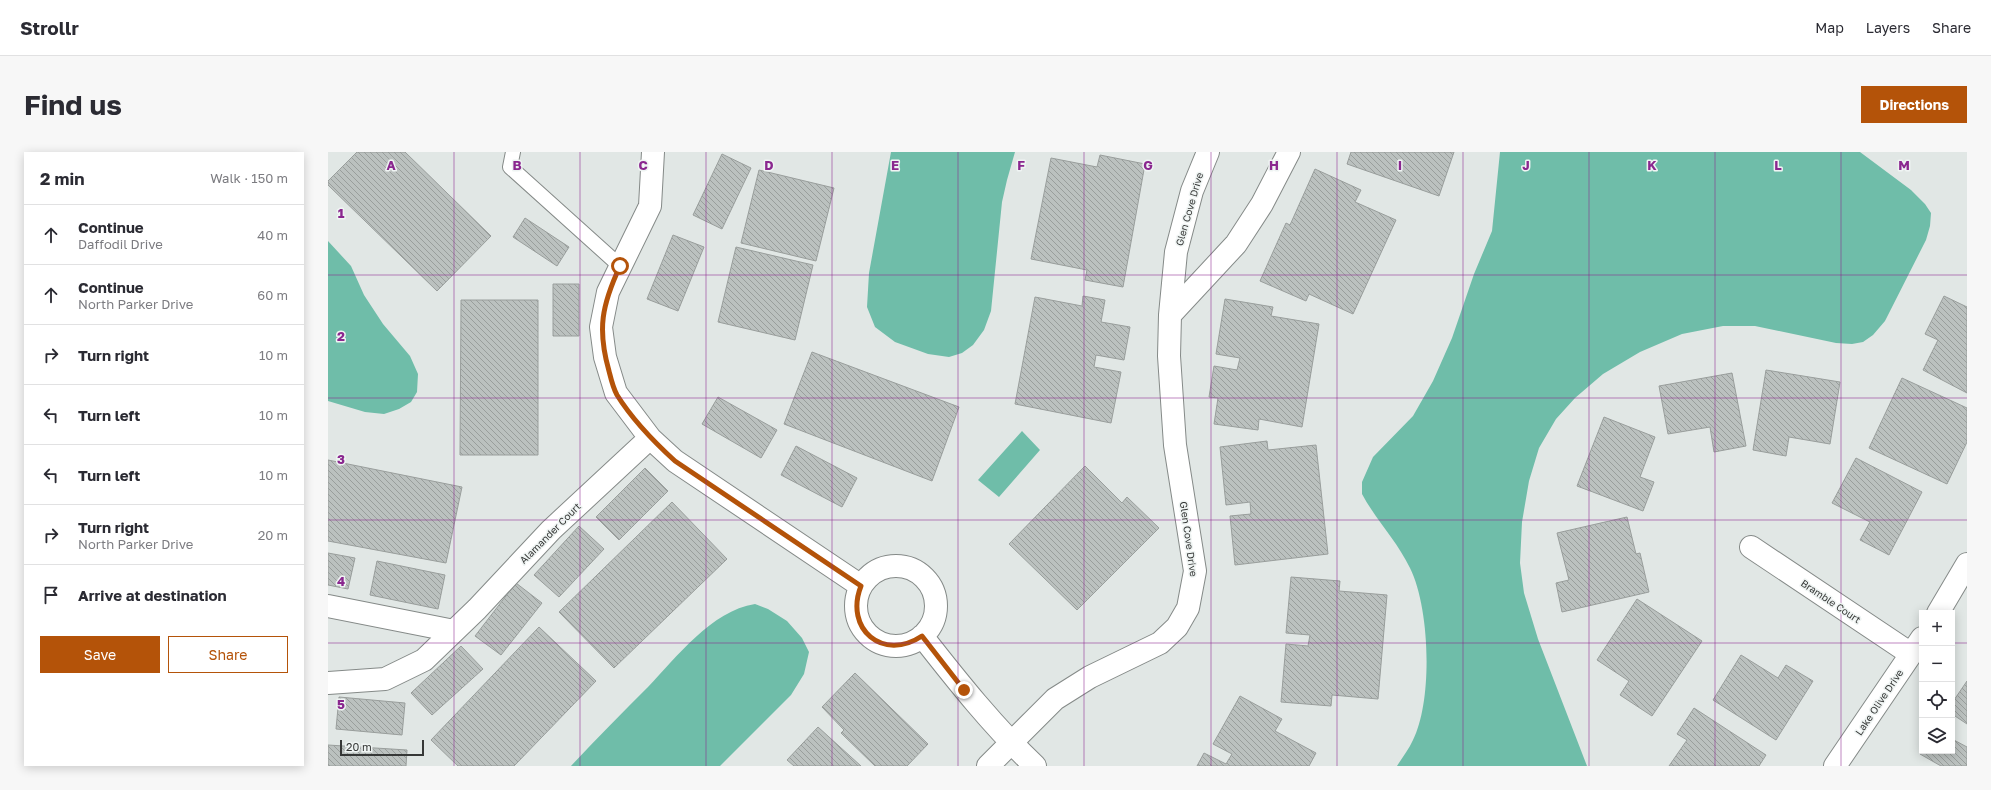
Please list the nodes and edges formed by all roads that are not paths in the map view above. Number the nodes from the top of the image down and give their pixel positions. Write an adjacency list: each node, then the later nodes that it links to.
1 (513, 152): 5 (lane)
2 (653, 152): 5 (street)
3 (1208, 152): 6 (street, Glen Cove Drive)
4 (1289, 152): 6 (street)
5 (620, 266): 7 (street)
6 (1170, 315): 17 (street, Glen Cove Drive)
7 (650, 438): 10 (street); 13 (street, Alamander Court)
8 (1752, 547): 15 (street, Bramble Court)
9 (1967, 564): 12 (street)
10 (861, 586): 14 (street); 14 (street)
11 (328, 606): 13 (street)
12 (1940, 610)
13 (454, 631): 16 (street, Alamander Court)
14 (922, 636): 17 (street)
15 (1917, 646): 20 (street, Lake Olive Drive)
16 (328, 683)
17 (1012, 744): 18 (street, Glen Cove Drive); 19 (street)
18 (988, 766)
19 (1036, 766)
20 (1835, 766)

